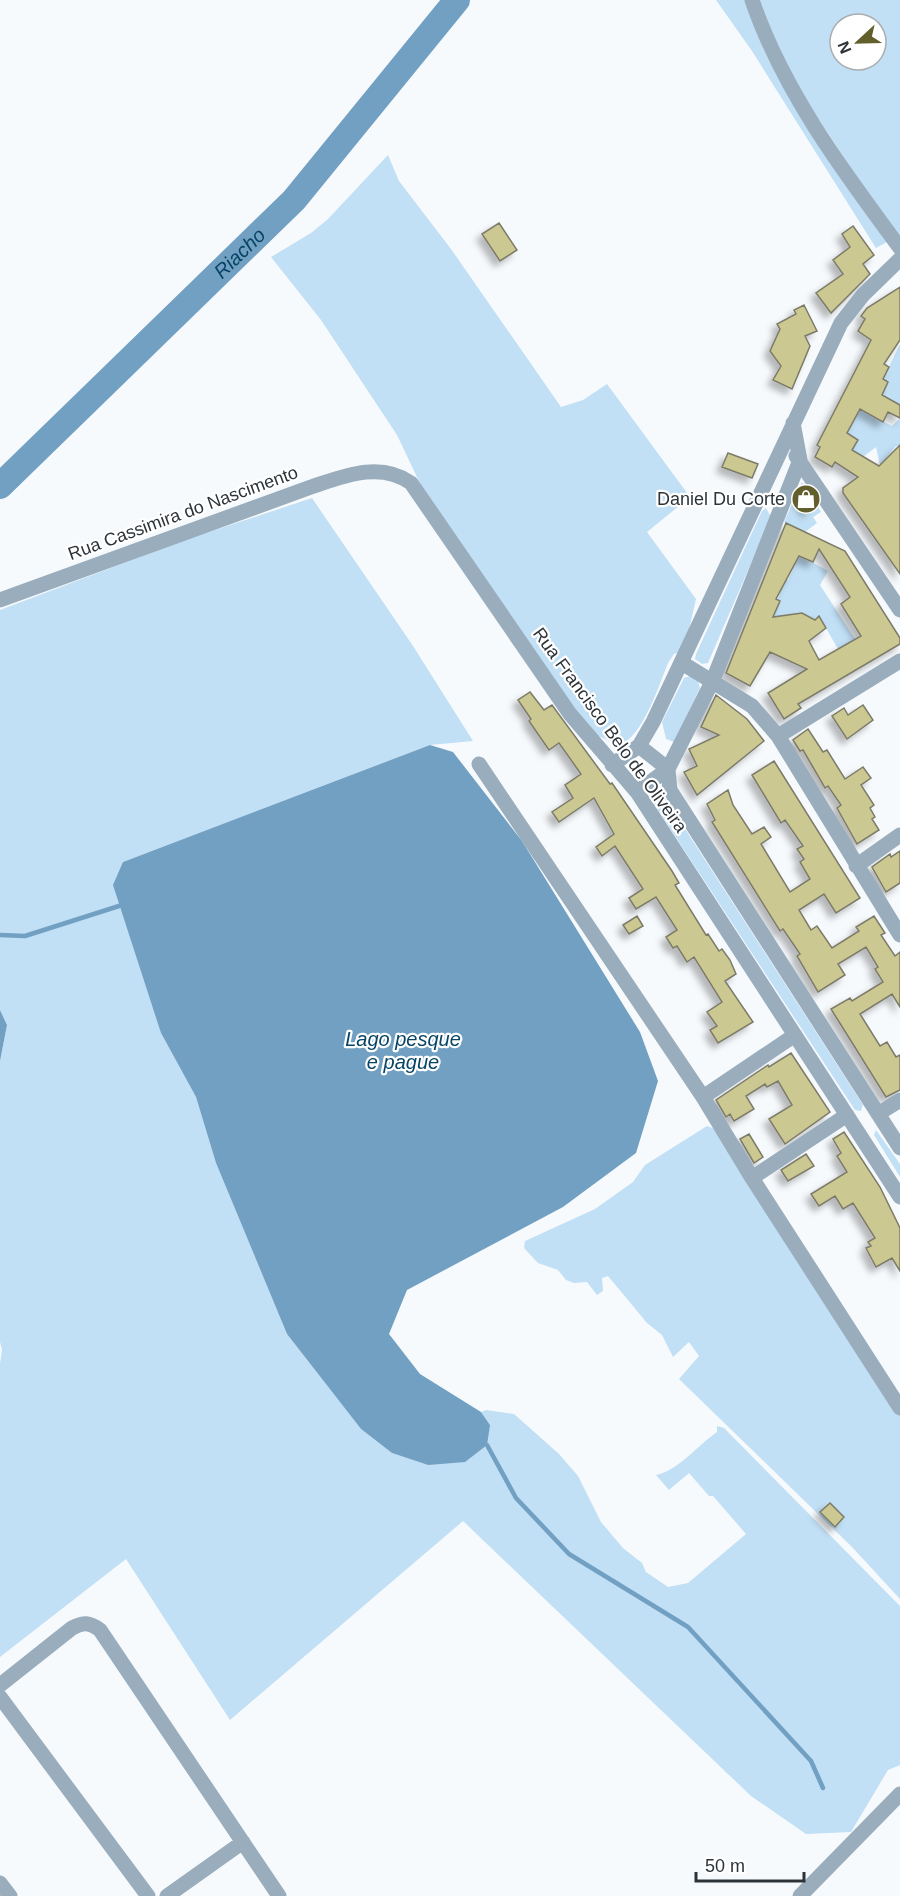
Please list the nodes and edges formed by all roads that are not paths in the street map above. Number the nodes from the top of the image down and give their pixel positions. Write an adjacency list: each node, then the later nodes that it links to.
1 (752, 0): 2 (street)
2 (900, 248)
3 (900, 259): 4 (street)
4 (793, 423): 5 (street); 6 (street)
5 (783, 443): 6 (street); 11 (street)
6 (800, 460): 9 (street); 12 (street)
7 (381, 470): 8 (street, Rua Cassimira do Nascimento); 16 (street, Rua Francisco Belo de Oliveira)
8 (0, 600)
9 (900, 610)
10 (900, 661): 13 (street)
11 (682, 663): 12 (street); 14 (street)
12 (713, 680): 13 (street); 17 (street)
13 (778, 736): 20 (street)
14 (639, 746): 16 (street); 17 (street, Rua Francisco Belo de Oliveira)
15 (479, 764): 23 (street)
16 (612, 765): 18 (street, Rua Francisco Belo de Oliveira)
17 (668, 770): 18 (street); 25 (street, Rua Francisco Belo de Oliveira)
18 (637, 792): 22 (street, Rua Francisco Belo de Oliveira)
19 (900, 836): 20 (street)
20 (856, 866): 21 (street)
21 (900, 935)
22 (795, 1035): 23 (street); 26 (street, Rua Francisco Belo de Oliveira)
23 (704, 1097): 29 (street)
24 (900, 1100): 25 (street)
25 (879, 1114): 26 (street); 27 (street); 28 (street, Rua Francisco Belo de Oliveira)
26 (849, 1118): 27 (street, Rua Francisco Belo de Oliveira); 29 (street)
27 (862, 1138): 30 (street, Rua Francisco Belo de Oliveira)
28 (900, 1148)
29 (752, 1178): 31 (street)
30 (900, 1197)
31 (900, 1408)
32 (0, 1685): 35 (street)
33 (0, 1696): 38 (street)
34 (900, 1794): 41 (street)
35 (243, 1842): 39 (street); 40 (street)
36 (0, 1882): 37 (street)
37 (10, 1896)
38 (148, 1896)
39 (167, 1896)
40 (279, 1896)
41 (800, 1896)

